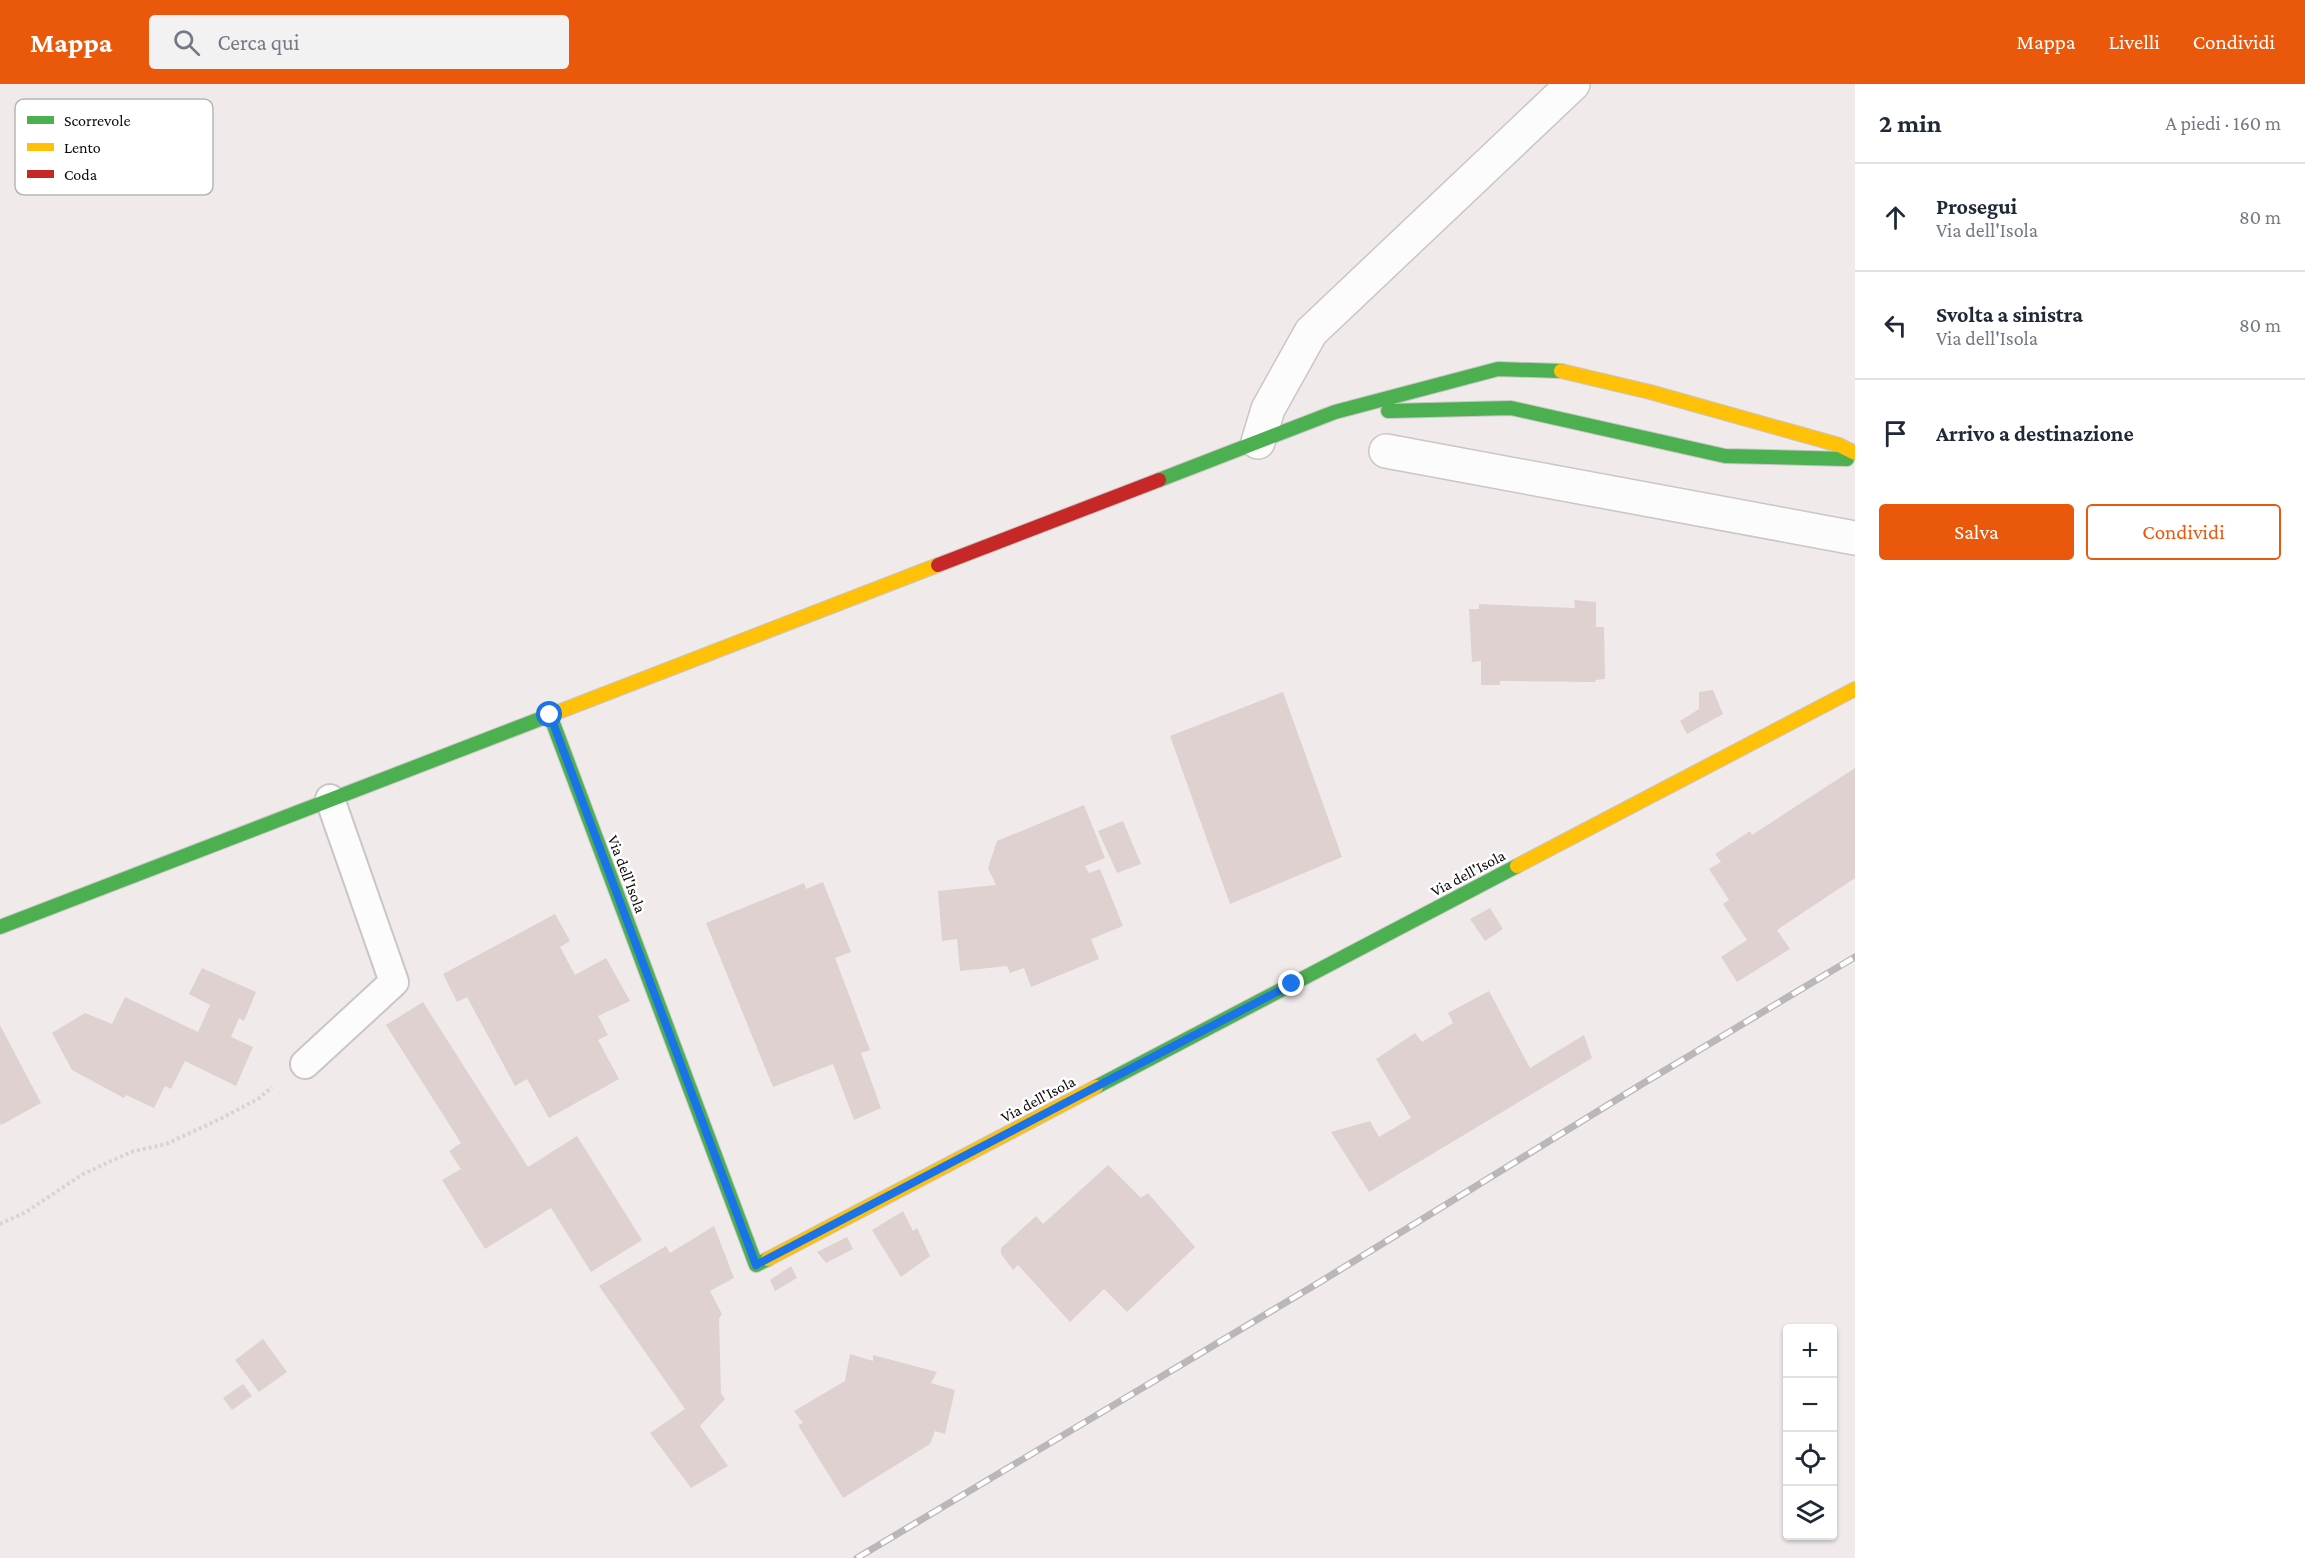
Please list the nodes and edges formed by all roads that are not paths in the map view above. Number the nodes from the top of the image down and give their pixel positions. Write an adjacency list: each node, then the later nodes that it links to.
1 (1574, 84): 3 (street)
2 (1335, 412): 3 (main road); 5 (main road); 6 (main road)
3 (1258, 442): 9 (main road)
4 (1386, 451): 7 (street)
5 (1855, 453)
6 (1855, 460)
7 (1855, 538)
8 (1855, 689): 9 (main road, Via dell'Isola)
9 (550, 715): 10 (main road)
10 (330, 800): 11 (main road); 12 (lane)
11 (0, 927)
12 (305, 1064)

